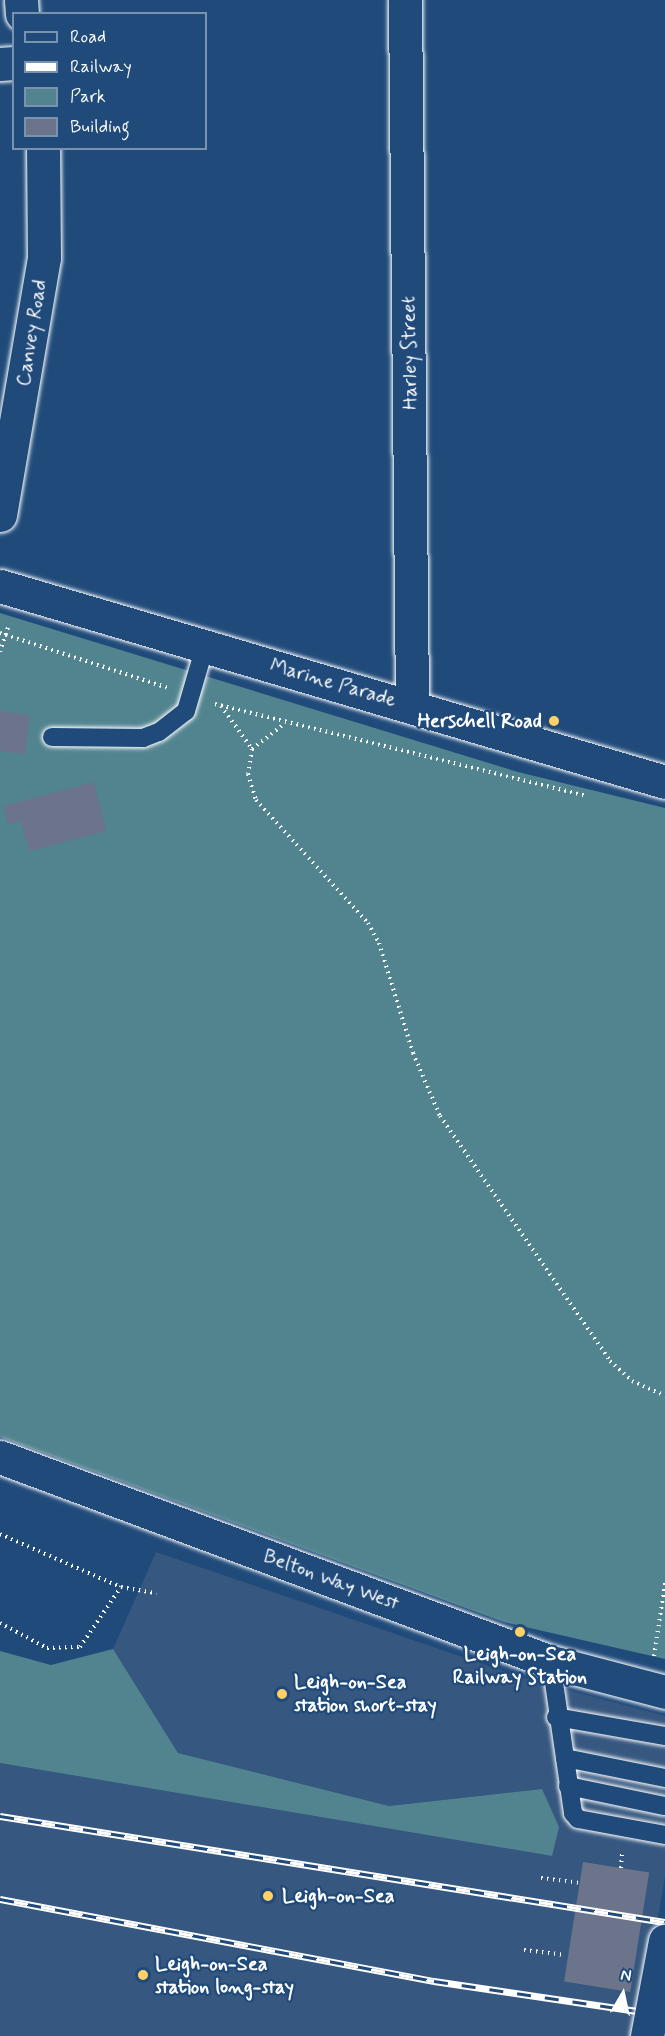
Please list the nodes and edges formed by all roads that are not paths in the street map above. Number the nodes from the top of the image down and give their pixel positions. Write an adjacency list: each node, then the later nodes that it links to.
1 (405, 0): 6 (street, Harley Street)
2 (43, 150): 3 (street, Canvey Road)
3 (0, 515)
4 (0, 586): 5 (street, Marine Parade)
5 (205, 645): 6 (street, Marine Parade); 7 (lane)
6 (412, 705): 8 (street, Marine Parade)
7 (52, 737)
8 (665, 782)
9 (0, 1457): 10 (street, Belton Way West)
10 (551, 1662): 11 (street, Belton Way West); 12 (lane)
11 (665, 1692)
12 (556, 1717): 13 (lane); 14 (lane)
13 (665, 1736)
14 (565, 1758): 15 (lane); 16 (lane)
15 (665, 1778)
16 (568, 1786): 17 (lane); 18 (lane)
17 (665, 1806)
18 (665, 1835)
19 (665, 1941): 20 (street, bridge)
20 (647, 2036)

